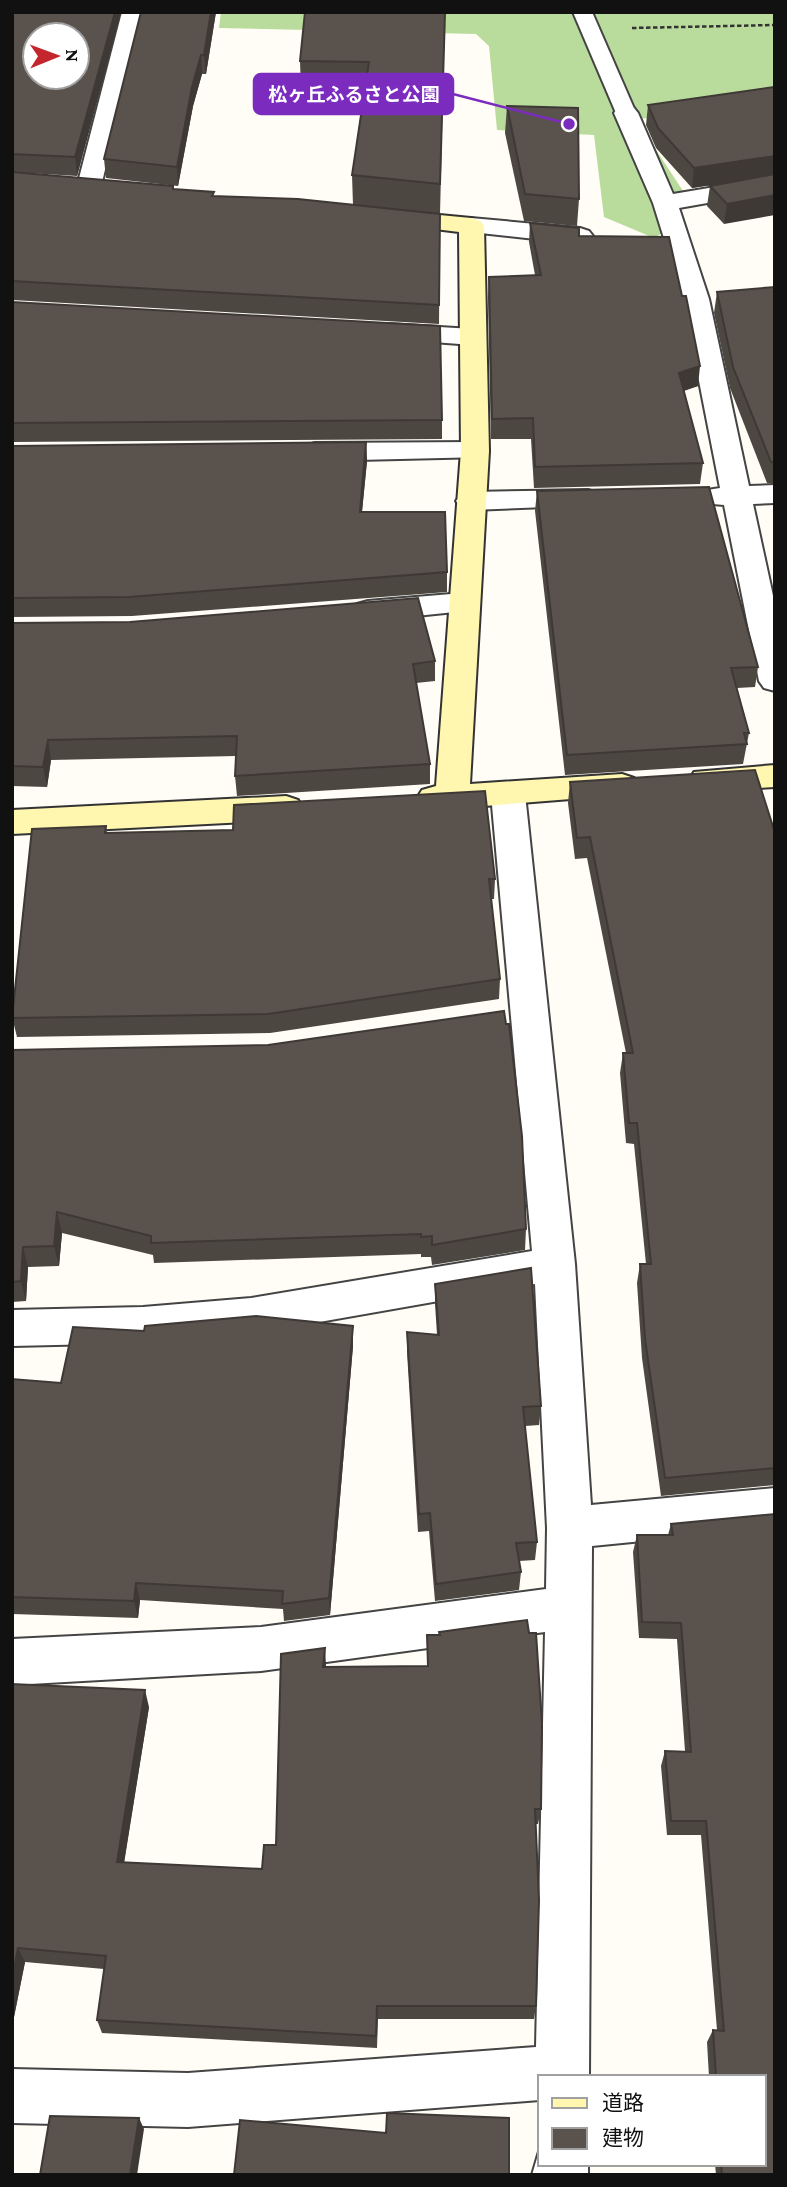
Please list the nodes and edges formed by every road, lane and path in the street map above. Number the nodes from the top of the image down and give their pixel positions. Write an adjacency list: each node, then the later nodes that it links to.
1 (133, 12): 7 (street)
2 (582, 12): 4 (lane)
3 (775, 26): 4 (path)
4 (590, 31): 5 (lane)
5 (625, 113): 8 (street)
6 (775, 184): 8 (street)
7 (116, 189)
8 (665, 204): 17 (street)
9 (362, 214): 10 (street)
10 (471, 226): 11 (street); 13 (street)
11 (598, 238)
12 (361, 331): 13 (street)
13 (473, 337): 14 (street)
14 (475, 451): 15 (street); 20 (street)
15 (285, 453)
16 (775, 494): 17 (street)
17 (737, 496): 18 (street); 23 (street)
18 (681, 497)
19 (611, 499): 20 (street)
20 (471, 501): 21 (street)
21 (463, 603): 22 (street); 26 (street)
22 (339, 613)
23 (775, 681)
24 (775, 776): 25 (street)
25 (508, 794): 26 (street); 30 (street)
26 (452, 797): 27 (street)
27 (397, 801)
28 (314, 806): 29 (street)
29 (12, 822)
30 (554, 1264): 31 (street); 33 (street)
31 (12, 1328)
32 (775, 1508): 33 (street)
33 (570, 1528): 34 (street)
34 (571, 1607): 35 (street); 36 (street)
35 (12, 1662)
36 (562, 2075)
37 (538, 2077): 38 (street)
38 (12, 2096)

